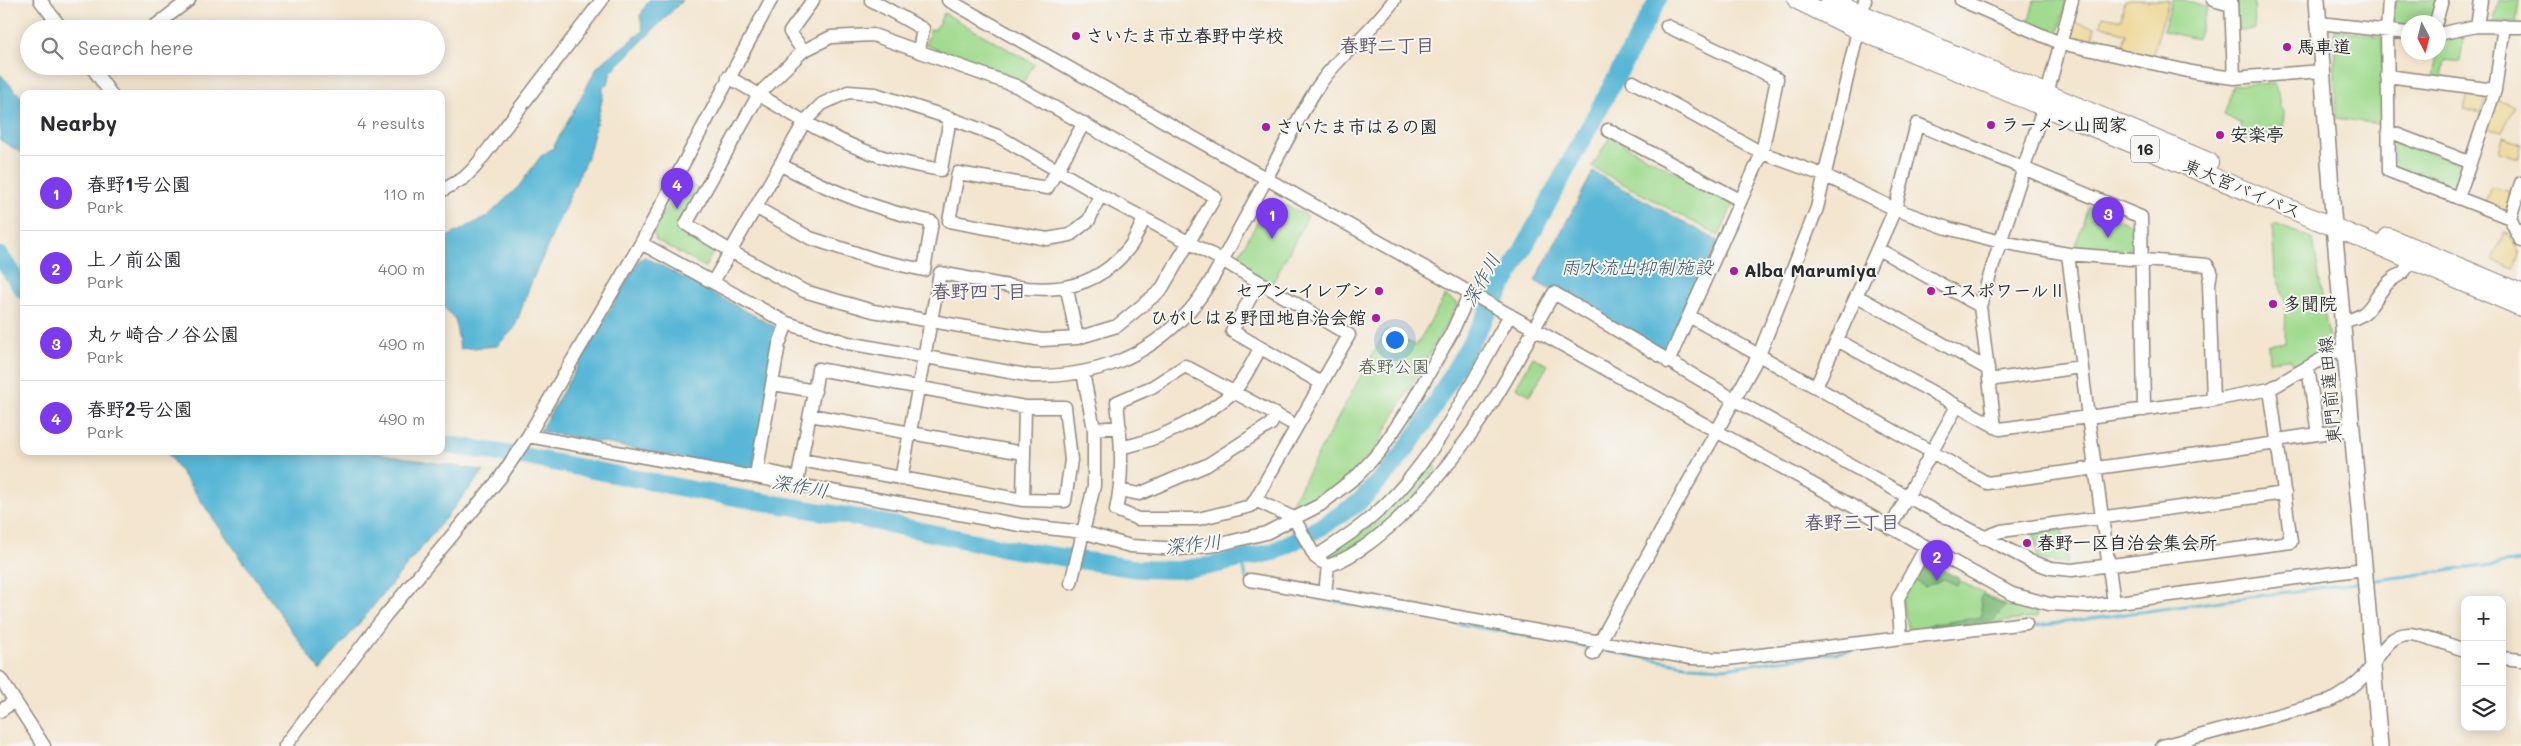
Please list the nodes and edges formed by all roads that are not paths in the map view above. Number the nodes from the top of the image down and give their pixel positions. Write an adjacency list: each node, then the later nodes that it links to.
1 (40, 0): 21 (street)
2 (189, 0): 22 (street)
3 (602, 0): 57 (street)
4 (771, 0): 37 (street)
5 (813, 0): 33 (street)
6 (871, 0): 32 (street)
7 (948, 0): 55 (street)
8 (1394, 0): 55 (street)
9 (1797, 0): 19 (highway, 東大宮バイパス / 16)
10 (1830, 0): 19 (highway, 東大宮バイパス / 16)
11 (1961, 0): 31 (street)
12 (2072, 0): 31 (street)
13 (2213, 0): 18 (street)
14 (2317, 0): 23 (main road, 東門前蓮田線)
15 (2389, 0): 28 (street)
16 (2442, 0): 20 (street)
17 (2481, 0): 25 (street)
18 (2231, 3): 38 (street)
19 (1861, 15): 43 (highway, 東大宮バイパス / 16); 54 (street)
20 (2438, 15)
21 (55, 20)
22 (163, 20)
23 (2319, 23): 28 (street); 34 (main road, 東門前蓮田線)
24 (1668, 26): 49 (street)
25 (2477, 26): 26 (street); 30 (street)
26 (2504, 26): 27 (street); 41 (street)
27 (2521, 27)
28 (2387, 30): 29 (street); 36 (street)
29 (2401, 32)
30 (2446, 32)
31 (2060, 43): 38 (street); 43 (street)
32 (919, 50): 33 (street); 46 (street)
33 (803, 51): 42 (street)
34 (2322, 71): 38 (street); 65 (main road, 東門前蓮田線)
35 (99, 75): 40 (street)
36 (2387, 76): 41 (street); 48 (street)
37 (728, 77): 42 (street); 68 (street)
38 (2234, 78)
39 (1634, 82): 49 (street)
40 (109, 90)
41 (2495, 90): 50 (street)
42 (759, 94): 45 (street); 71 (street)
43 (2045, 101): 53 (street); 65 (highway, 東大宮バイパス / 16)
44 (950, 118): 45 (street); 45 (street); 52 (street)
45 (805, 121): 51 (street)
46 (1084, 123): 52 (street); 69 (street)
47 (1608, 130): 60 (street)
48 (2388, 131): 50 (street); 59 (street)
49 (1762, 153): 54 (street); 60 (street)
50 (2469, 162): 59 (street)
51 (781, 165): 61 (street); 61 (street)
52 (1057, 170): 58 (street); 58 (street)
53 (2024, 170): 62 (street); 67 (street); 74 (street)
54 (1826, 176): 62 (street); 94 (street)
55 (1267, 179): 73 (street); 80 (street)
56 (2521, 183): 63 (street)
57 (445, 188)
58 (1100, 195): 64 (street)
59 (2458, 198): 63 (street)
60 (1740, 200): 85 (street)
61 (756, 208): 71 (street)
62 (1895, 209): 67 (street); 70 (street)
63 (2510, 218): 66 (street)
64 (1144, 219): 69 (street); 78 (street)
65 (2334, 221): 75 (highway, 東大宮バイパス / 16); 79 (highway, 東大宮バイパス / 16); 86 (main road, 東門前蓮田線)
66 (2521, 241)
67 (2001, 242): 72 (street); 82 (street)
68 (640, 243): 76 (street); 124 (street)
69 (1190, 244): 73 (street); 90 (street)
70 (1878, 249): 81 (street); 82 (street)
71 (732, 252): 76 (street); 87 (street)
72 (2068, 254): 74 (street); 97 (street)
73 (1222, 260): 77 (street); 99 (street)
74 (2140, 260): 109 (street); 112 (street)
75 (2410, 260): 83 (highway, 東大宮バイパス / 16); 86 (street)
76 (713, 282): 88 (street)
77 (1259, 282): 92 (street); 101 (street)
78 (1067, 289): 87 (street); 90 (street)
79 (2521, 293)
80 (1473, 294): 84 (street); 140 (street)
81 (1857, 296): 91 (street); 100 (street)
82 (1980, 306): 100 (street)
83 (2521, 307)
84 (1508, 314): 89 (street); 145 (street)
85 (1689, 316): 94 (street); 96 (street)
86 (2343, 321): 93 (main road, 東門前蓮田線)
87 (930, 322): 90 (street); 95 (street)
88 (787, 323): 95 (street); 102 (street)
89 (1533, 328): 96 (street); 121 (street); 146 (street)
90 (1077, 338)
91 (1837, 340): 103 (street); 110 (street)
92 (1260, 349): 101 (street); 107 (street)
93 (2345, 350): 98 (street); 120 (main road, 東門前蓮田線)
94 (1759, 355): 103 (street); 108 (street)
95 (924, 356): 99 (street); 104 (street)
96 (1668, 362): 108 (street)
97 (2082, 367): 100 (street); 115 (street)
98 (2308, 368): 105 (street); 123 (street)
99 (1084, 373): 119 (street)
100 (1989, 374): 118 (street)
101 (1321, 383): 116 (street)
102 (773, 384): 106 (street); 129 (street)
103 (1816, 387): 128 (street)
104 (918, 388): 106 (street); 111 (street); 122 (street)
105 (2270, 389): 109 (street); 125 (street)
106 (814, 391): 114 (street)
107 (1234, 391): 113 (street); 117 (street); 126 (street)
108 (1735, 400): 121 (street); 136 (street)
109 (2213, 400): 112 (street)
110 (1957, 406): 118 (street); 128 (street)
111 (1025, 407): 127 (street); 130 (street)
112 (2144, 410): 115 (street)
113 (1276, 414): 116 (street); 134 (street)
114 (810, 415): 122 (street); 129 (street)
115 (2088, 417): 118 (street); 132 (street)
116 (1297, 426): 138 (street)
117 (1120, 427): 119 (street); 126 (street)
118 (1995, 427)
119 (1094, 429): 131 (street)
120 (2352, 430): 123 (street); 148 (main road, 東門前蓮田線)
121 (1718, 432): 141 (street); 155 (street)
122 (910, 433): 127 (street); 133 (street)
123 (2318, 434): 125 (street)
124 (528, 436): 142 (street); 165 (street)
125 (2278, 442): 132 (street); 135 (street)
126 (1122, 447): 134 (street)
127 (1023, 453): 137 (street)
128 (1932, 453): 132 (street); 136 (street)
129 (801, 460): 133 (street)
130 (1071, 460): 131 (street); 137 (street)
131 (1094, 462): 142 (street)
132 (2095, 468): 139 (street)
133 (901, 479): 137 (street)
134 (1120, 490): 138 (street)
135 (2285, 493): 139 (street); 147 (street)
136 (1908, 497): 141 (street); 143 (street)
137 (1023, 500)
138 (1255, 500): 140 (street)
139 (2102, 517): 143 (street); 147 (street)
140 (1294, 518): 142 (street); 145 (street)
141 (1890, 528): 144 (street)
142 (1083, 532): 150 (street)
143 (1983, 538): 147 (street)
144 (1926, 548): 152 (street); 154 (street)
145 (1315, 557): 146 (street)
146 (1328, 566): 151 (street)
147 (2109, 567): 152 (street)
148 (2364, 569): 152 (street); 160 (main road, 東門前蓮田線)
149 (1250, 580): 151 (street)
150 (1071, 583)
151 (1325, 593): 155 (street)
152 (2114, 604)
153 (2026, 623): 154 (street)
154 (1901, 637): 155 (street)
155 (1599, 641): 157 (street)
156 (2461, 649): 160 (street)
157 (1593, 654)
158 (2506, 658): 159 (street)
159 (2521, 660)
160 (2373, 663): 166 (street); 167 (main road, 東門前蓮田線)
161 (0, 678): 162 (street)
162 (14, 700): 163 (street); 164 (street)
163 (0, 711)
164 (44, 746)
165 (286, 746)
166 (2162, 746)
167 (2380, 746)

